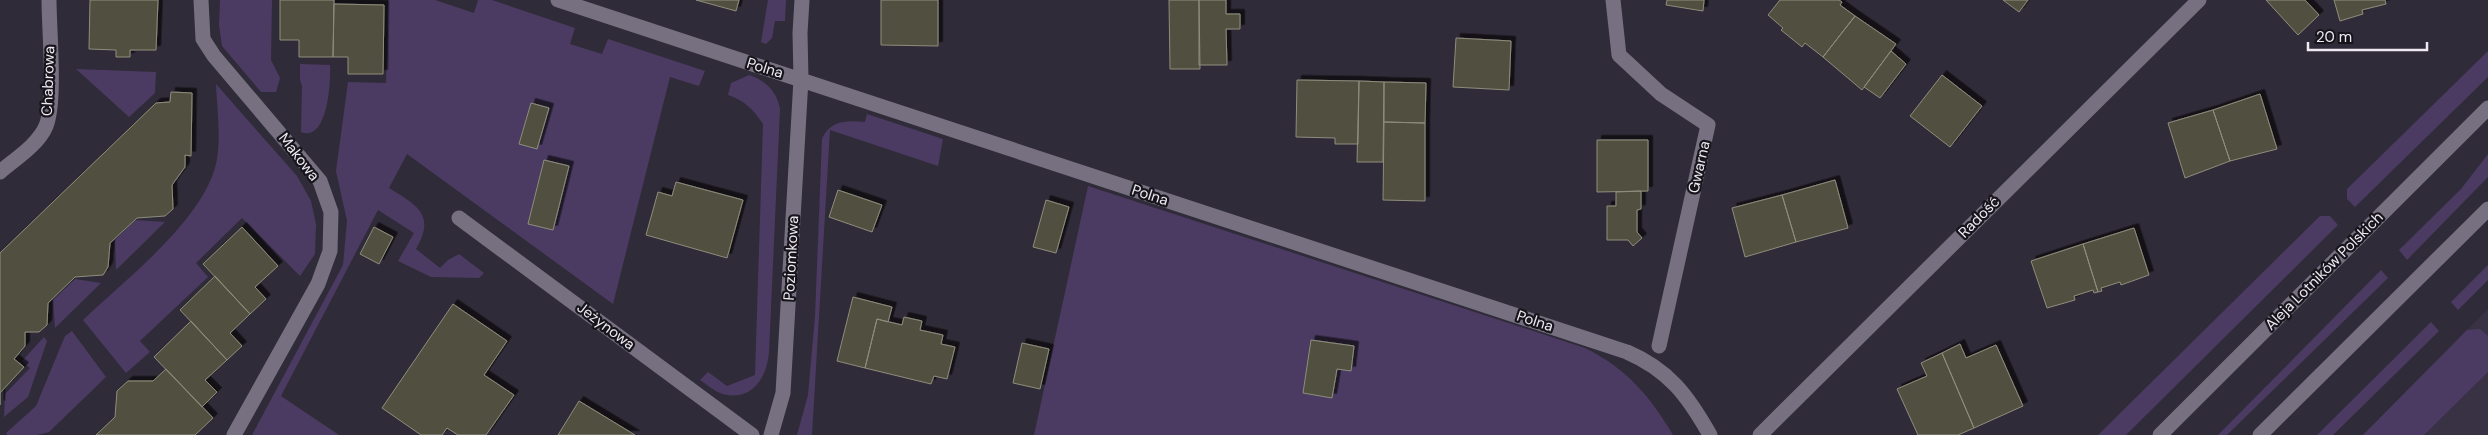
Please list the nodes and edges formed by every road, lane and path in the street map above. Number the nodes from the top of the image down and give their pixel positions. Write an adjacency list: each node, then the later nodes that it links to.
1 (49, 0): 9 (street, Chabrowa)
2 (201, 0): 13 (street, Makowa)
3 (558, 0): 7 (street, Polna)
4 (802, 0): 7 (street, Poziomkowa)
5 (1613, 0): 12 (street, Gwarna)
6 (2199, 0): 17 (street, Radość)
7 (801, 79): 15 (street, Poziomkowa); 16 (street, Polna)
8 (2488, 108): 18 (street, Aleja Lotników Polskich)
9 (0, 172)
10 (2488, 209): 19 (street)
11 (459, 218): 14 (street, Jeżynowa)
12 (1659, 346)
13 (234, 435)
14 (752, 435)
15 (771, 435)
16 (1710, 435)
17 (1760, 435)
18 (2160, 435)
19 (2260, 435)

